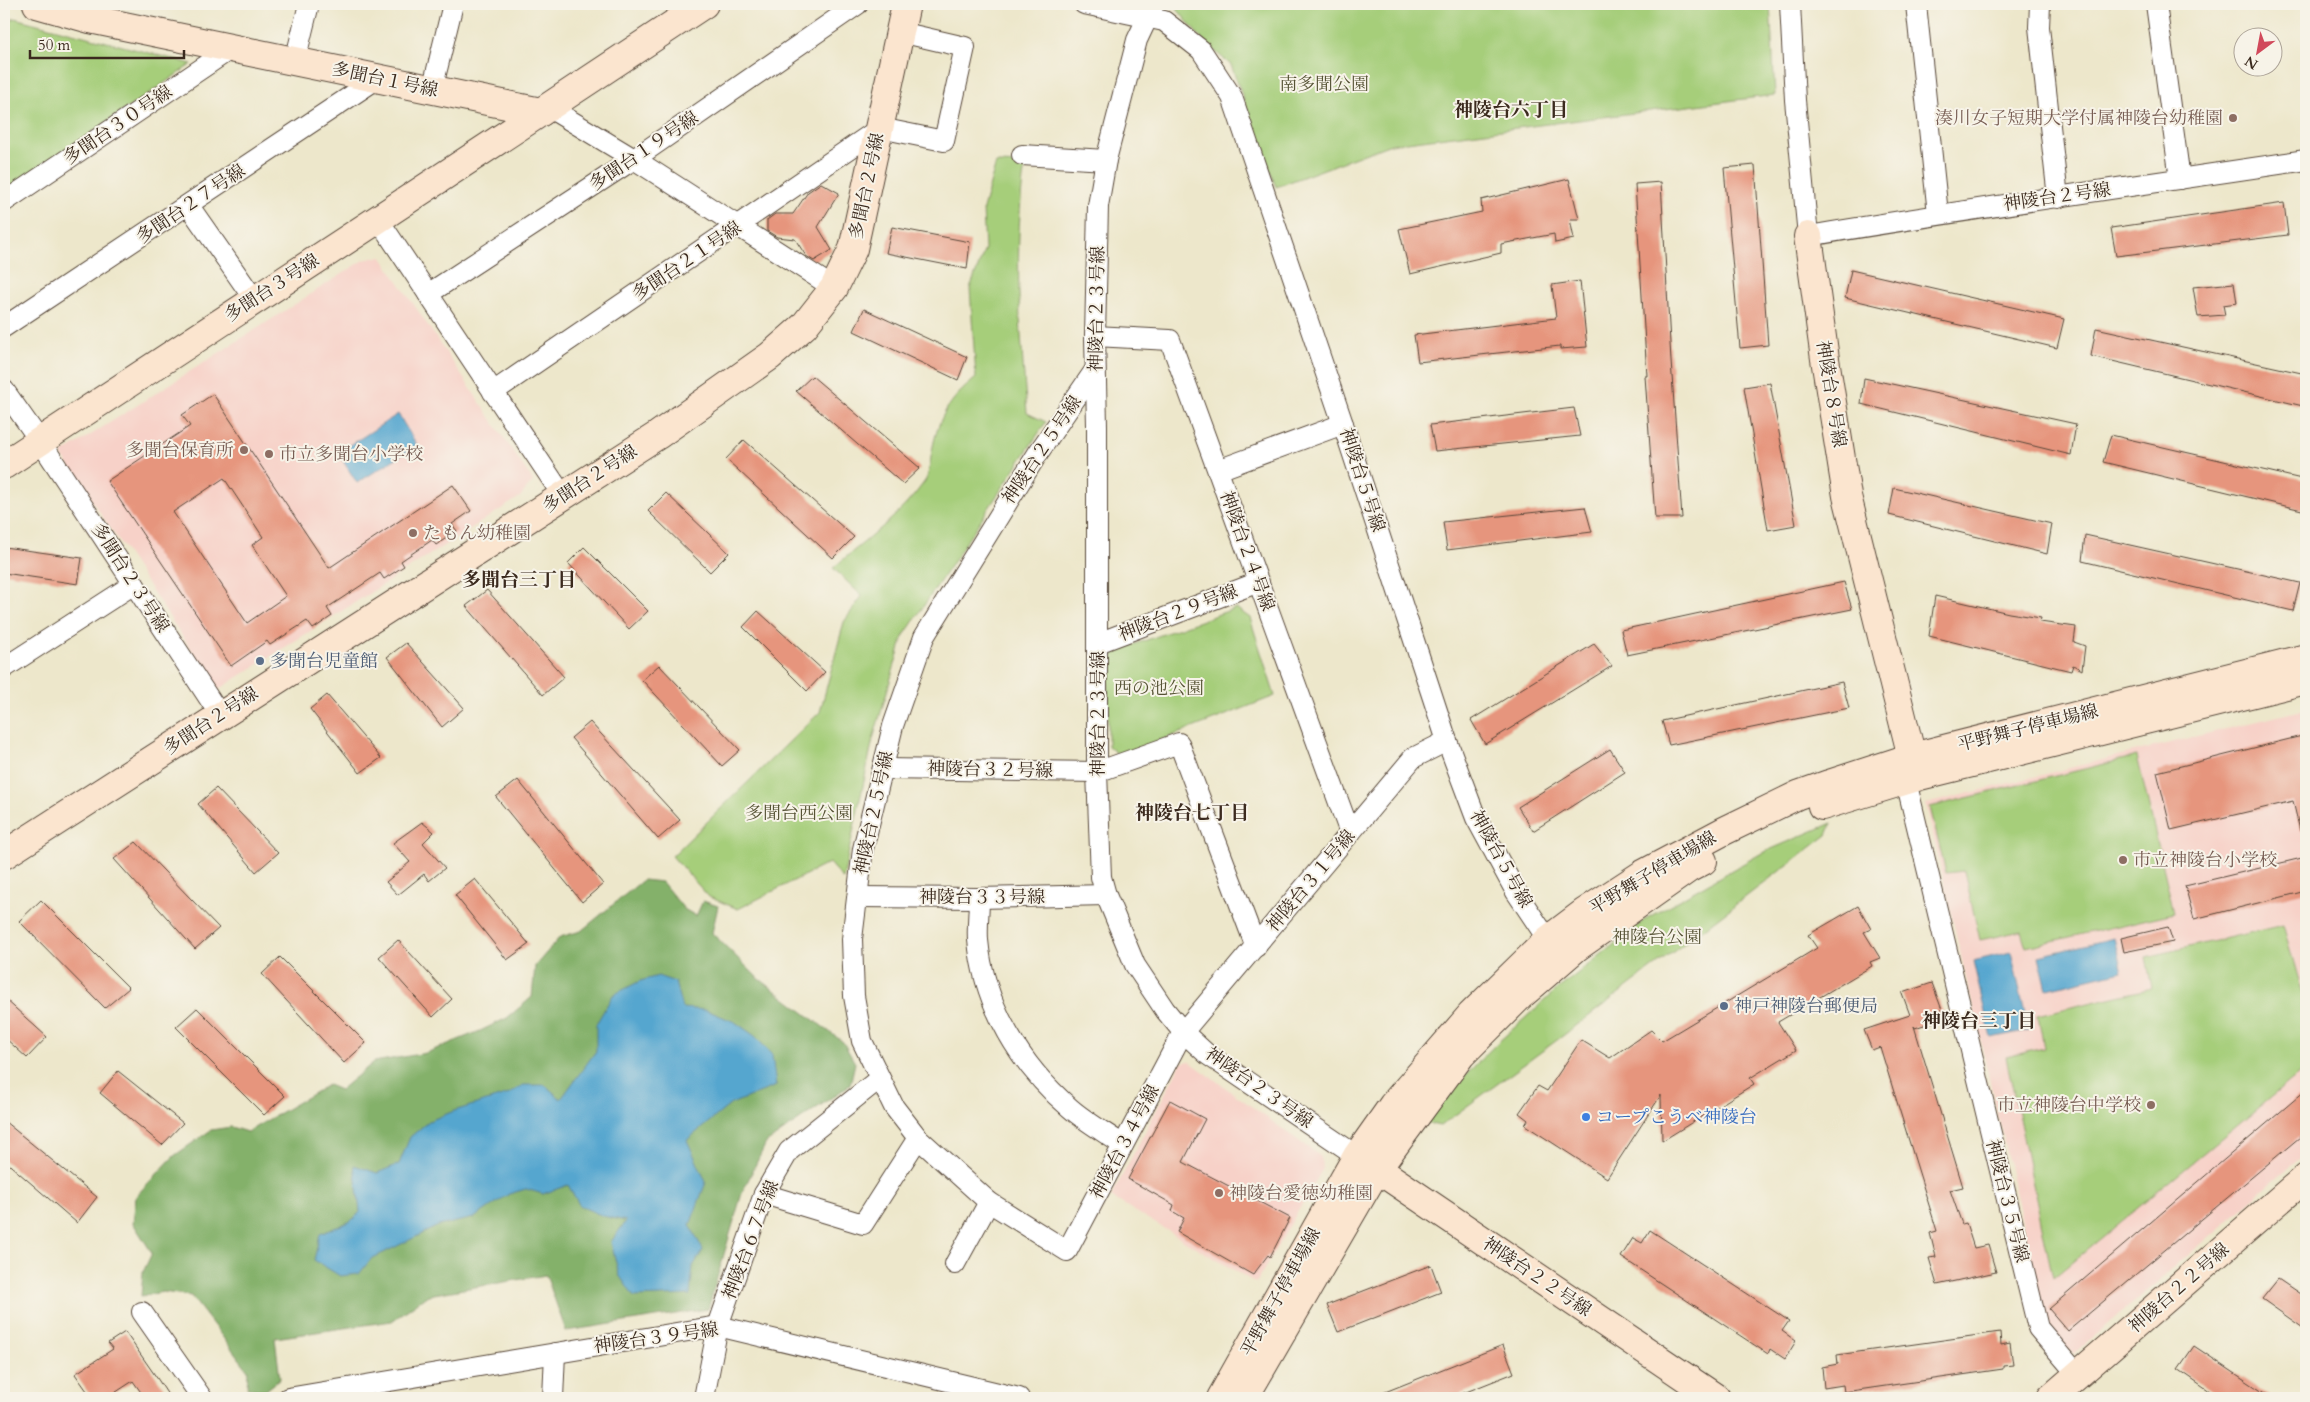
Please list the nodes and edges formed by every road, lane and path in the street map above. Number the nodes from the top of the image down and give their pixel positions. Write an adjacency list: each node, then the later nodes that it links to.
1 (37, 4): 13 (street, 多聞台１号線)
2 (309, 4): 16 (street)
3 (453, 4): 18 (street)
4 (704, 4): 19 (street)
5 (858, 4): 22 (street, 多聞台１９号線)
6 (906, 4): 14 (street, 多聞台２号線)
7 (1084, 4): 12 (street, 神陵台５号線)
8 (1790, 4): 32 (street, 神陵台８号線)
9 (1916, 4): 29 (street)
10 (2040, 4): 26 (street)
11 (2156, 4): 25 (street)
12 (1151, 10): 23 (street, 神陵台２３号線); 41 (street, 神陵台５号線)
13 (91, 11): 15 (street, 多聞台１号線)
14 (900, 32): 20 (street, 多聞台２号線); 20 (street)
15 (232, 48): 16 (street, 多聞台１号線); 27 (street, 多聞台３０号線)
16 (295, 61): 17 (street, 多聞台１号線)
17 (378, 78): 18 (street, 多聞台１号線); 28 (street, 多聞台２７号線)
18 (432, 90): 19 (street, 多聞台１号線)
19 (544, 110): 22 (street); 30 (street, 多聞台３号線)
20 (880, 128): 31 (street, 多聞台２１号線); 33 (street, 多聞台２号線)
21 (1022, 155): 23 (street)
22 (634, 159): 31 (street); 34 (street, 多聞台１９号線)
23 (1106, 160): 37 (street, 神陵台２３号線)
24 (2306, 160): 25 (street, 神陵台２号線)
25 (2180, 179): 26 (street, 神陵台２号線)
26 (2058, 198): 29 (street, 神陵台２号線)
27 (4, 202)
28 (189, 206): 35 (street); 36 (street, 多聞台２７号線)
29 (1938, 214): 32 (street, 神陵台２号線)
30 (378, 219): 34 (street); 35 (street, 多聞台３号線)
31 (738, 226): 33 (street); 40 (street, 多聞台２１号線)
32 (1808, 236): 55 (street, 神陵台８号線)
33 (834, 288): 45 (street, 多聞台２号線)
34 (428, 294): 40 (street)
35 (254, 299): 42 (street, 多聞台３号線)
36 (4, 328)
37 (1095, 336): 38 (street, 神陵台２３号線); 44 (street, 神陵台２４号線)
38 (1095, 370): 48 (street, 神陵台２３号線); 54 (street, 神陵台２５号線)
39 (4, 390): 42 (street, 多聞台２３号線)
40 (493, 392): 45 (street)
41 (1344, 424): 44 (street); 53 (street, 神陵台５号線)
42 (40, 441): 43 (street, 多聞台３号線); 47 (street, 多聞台２３号線)
43 (4, 465)
44 (1218, 470): 46 (street, 神陵台２４号線)
45 (563, 496): 52 (street, 多聞台２号線)
46 (1259, 582): 48 (street, 神陵台２９号線); 57 (street, 神陵台２４号線)
47 (134, 584): 50 (street); 52 (street, 多聞台２３号線)
48 (1098, 643): 56 (street, 神陵台２３号線)
49 (2306, 658): 55 (street, 平野舞子停車場線)
50 (4, 668)
51 (2306, 680): 55 (street, 平野舞子停車場線)
52 (220, 715): 58 (street, 多聞台２号線)
53 (1447, 741): 57 (street, 神陵台３１号線); 63 (street, 神陵台５号線)
54 (883, 769): 56 (street, 神陵台３２号線); 60 (street, 神陵台２５号線)
55 (1913, 771): 63 (street, 平野舞子停車場線); 77 (street, 神陵台３５号線)
56 (1097, 772): 59 (street, 神陵台２３号線); 62 (street)
57 (1350, 833): 62 (street, 神陵台３１号線)
58 (4, 855)
59 (1106, 895): 61 (street, 神陵台３３号線); 64 (street, 神陵台２３号線)
60 (858, 897): 61 (street, 神陵台３３号線); 65 (street, 神陵台２５号線)
61 (979, 898): 67 (street)
62 (1256, 946): 64 (street, 神陵台３１号線)
63 (1557, 948): 68 (street, 平野舞子停車場線)
64 (1183, 1032): 67 (street, 神陵台３４号線); 68 (street, 神陵台２３号線)
65 (879, 1079): 66 (street, 神陵台２５号線); 70 (street, 神陵台６７号線)
66 (918, 1138): 70 (street); 71 (street, 神陵台２５号線)
67 (1124, 1145): 72 (street, 神陵台３４号線)
68 (1367, 1162): 83 (street, 平野舞子停車場線); 84 (street, 平野舞子停車場線); 85 (street, 神陵台２２号線)
69 (2306, 1177): 77 (street, 神陵台２２号線)
70 (764, 1194): 75 (street, 神陵台６７号線)
71 (989, 1202): 72 (street, 神陵台２５号線); 73 (street)
72 (1067, 1251)
73 (954, 1264)
74 (142, 1312): 78 (street)
75 (718, 1326): 76 (street, 神陵台３９号線); 81 (street, 神陵台６７号線); 82 (street, 神陵台３９号線)
76 (555, 1353): 79 (street, 神陵台３９号線); 80 (street)
77 (2078, 1375): 86 (street, 神陵台２２号線)
78 (202, 1398)
79 (288, 1398)
80 (553, 1398)
81 (704, 1398)
82 (1019, 1398)
83 (1221, 1398)
84 (1244, 1398)
85 (1716, 1398)
86 (2051, 1398)

